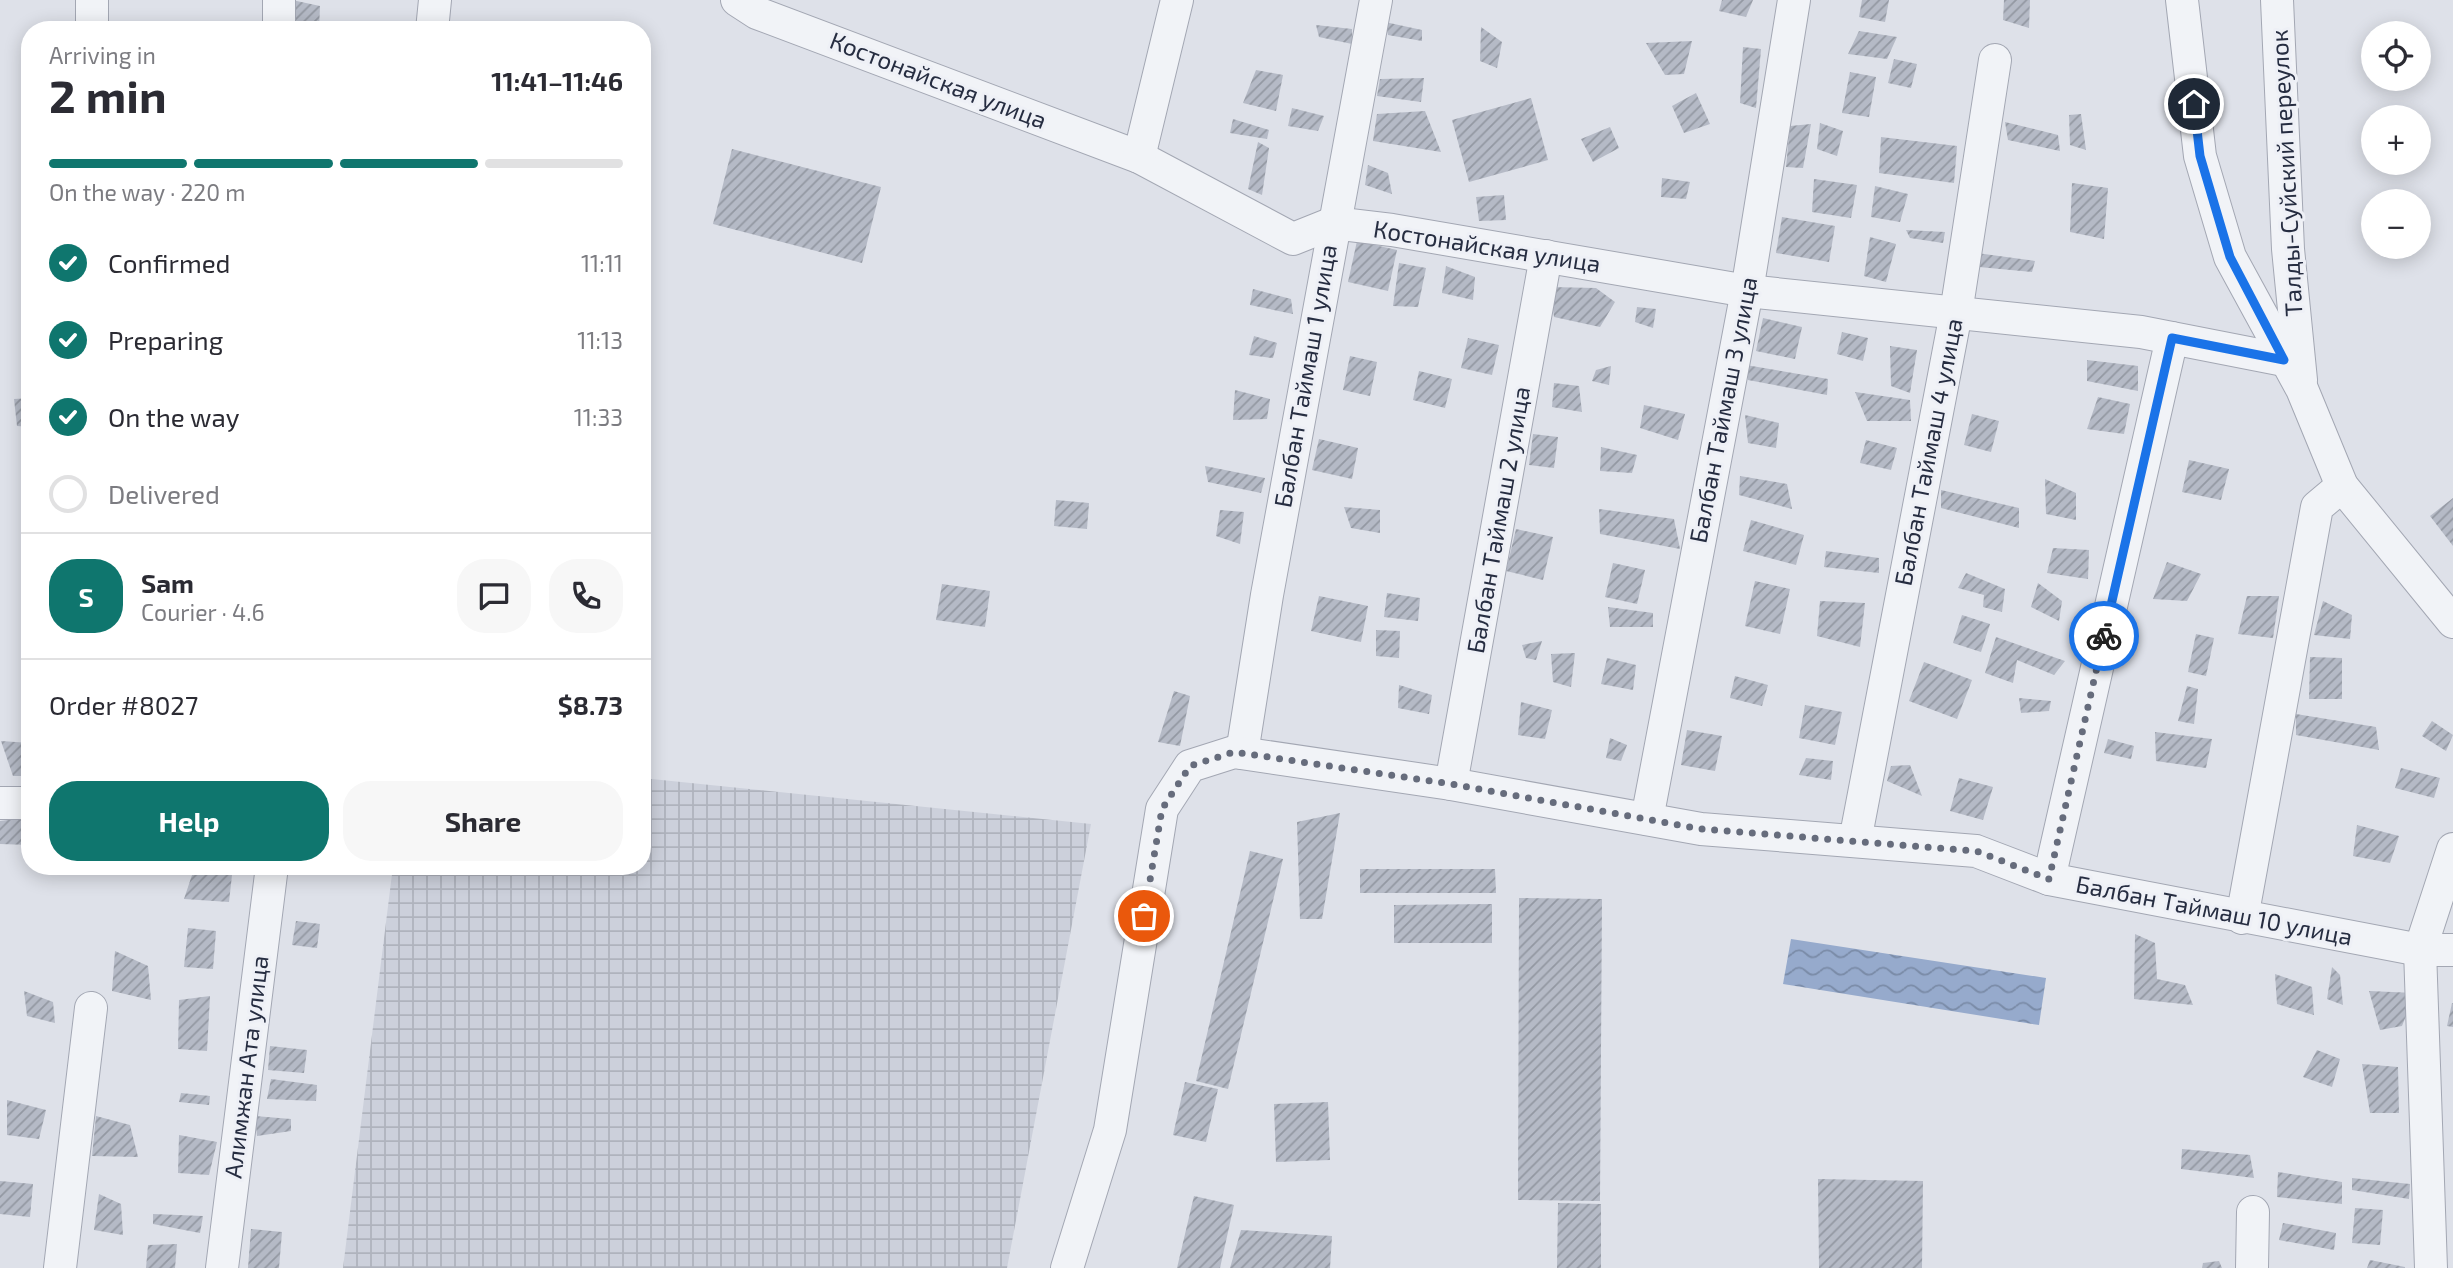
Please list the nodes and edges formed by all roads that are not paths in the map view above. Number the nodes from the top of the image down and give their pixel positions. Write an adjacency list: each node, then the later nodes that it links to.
1 (92, 0): 10 (street)
2 (279, 0): 11 (street)
3 (435, 0): 12 (street)
4 (737, 0): 14 (street, Костонайская улица)
5 (1177, 0): 14 (street)
6 (1376, 0): 15 (street, Балбан Таймаш 1 улица)
7 (1794, 0): 17 (street, Балбан Таймаш 3 улица)
8 (2182, 0): 20 (street)
9 (2277, 0): 21 (street, Талды-Суйский переулок)
10 (93, 21)
11 (279, 21)
12 (433, 21)
13 (1995, 60): 18 (street, Балбан Таймаш 4 улица)
14 (1139, 157): 15 (street, Костонайская улица)
15 (1333, 223): 16 (street, Костонайская улица); 24 (street, Балбан Таймаш 1 улица)
16 (1546, 256): 17 (street, Костонайская улица); 25 (street, Балбан Таймаш 2 улица)
17 (1747, 291): 18 (street, Костонайская улица); 28 (street, Балбан Таймаш 3 улица)
18 (1956, 313): 19 (street, Костонайская улица); 29 (street, Балбан Таймаш 4 улица)
19 (2172, 338): 20 (street, Костонайская улица); 32 (street)
20 (2284, 360): 21 (street)
21 (2302, 389): 22 (street)
22 (2342, 486): 23 (street); 33 (street)
23 (2453, 622)
24 (1242, 753): 25 (street, Балбан Таймаш 10 улица); 41 (street, Балбан Таймаш 10 улица)
25 (1451, 784): 28 (street, Балбан Таймаш 10 улица)
26 (0, 803): 27 (street)
27 (21, 803)
28 (1647, 819): 29 (street, Балбан Таймаш 10 улица)
29 (1856, 841): 32 (street, Балбан Таймаш 10 улица)
30 (2453, 849): 34 (street)
31 (271, 875): 40 (street, Алимжан Ата улица)
32 (2049, 879): 33 (street, Балбан Таймаш 10 улица)
33 (2242, 918): 34 (street, Балбан Таймаш 10 улица)
34 (2420, 950): 35 (street, Балбан Таймаш 10 улица); 37 (street)
35 (2453, 950)
36 (90, 1008): 39 (street)
37 (2440, 1189): 43 (street)
38 (2253, 1212): 42 (street)
39 (60, 1268)
40 (222, 1268)
41 (1067, 1268)
42 (2252, 1268)
43 (2431, 1268)

